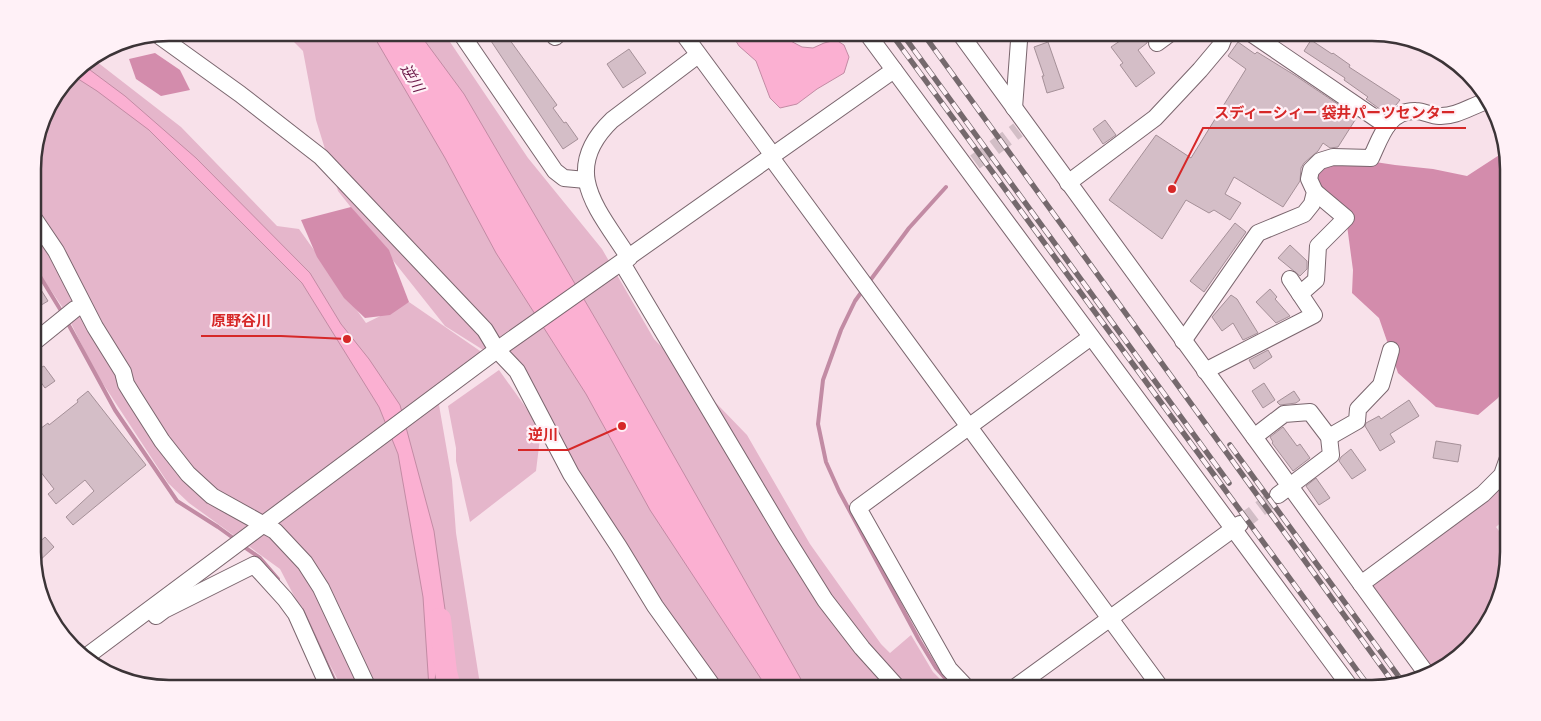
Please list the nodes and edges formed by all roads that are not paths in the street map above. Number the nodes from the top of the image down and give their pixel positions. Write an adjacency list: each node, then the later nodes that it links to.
1 (873, 41): 12 (street)
2 (966, 41): 14 (street)
3 (1018, 41): 14 (street)
4 (1159, 41): 10 (street)
5 (1222, 41): 18 (street)
6 (1262, 41): 15 (street)
7 (168, 42): 30 (street)
8 (467, 42): 17 (street)
9 (689, 42): 11 (street)
10 (1156, 43)
11 (698, 55): 16 (street); 17 (street)
12 (894, 70): 16 (street); 27 (street)
13 (1481, 103): 15 (street)
14 (1014, 108): 18 (street)
15 (1387, 126): 19 (street)
16 (771, 155): 22 (street); 33 (street)
17 (586, 180): 22 (street)
18 (1068, 183): 28 (street)
19 (1315, 192): 24 (street); 28 (street)
20 (42, 230): 21 (street)
21 (56, 251): 25 (street); 32 (street)
22 (622, 262): 30 (street); 45 (street)
23 (1290, 279): 24 (street)
24 (1300, 294): 31 (street)
25 (74, 309): 26 (street); 32 (street)
26 (42, 336)
27 (1091, 337): 33 (street); 39 (street)
28 (1184, 341): 31 (street)
29 (1391, 350): 35 (street)
30 (496, 351): 38 (street); 52 (street)
31 (1206, 371): 34 (street)
32 (123, 372): 38 (street)
33 (968, 426): 42 (street); 46 (street)
34 (1254, 437): 35 (street); 37 (street)
35 (1329, 437): 37 (street)
36 (1500, 477): 40 (street)
37 (1284, 491): 40 (street)
38 (263, 525): 41 (street); 51 (street)
39 (1237, 526): 42 (street); 49 (street)
40 (1361, 584): 44 (street)
41 (149, 610): 43 (street); 50 (street)
42 (1109, 618): 47 (street); 48 (street)
43 (91, 653)
44 (1423, 669)
45 (890, 679)
46 (959, 679)
47 (1026, 679)
48 (1154, 679)
49 (1345, 679)
50 (325, 680)
51 (364, 680)
52 (708, 680)

